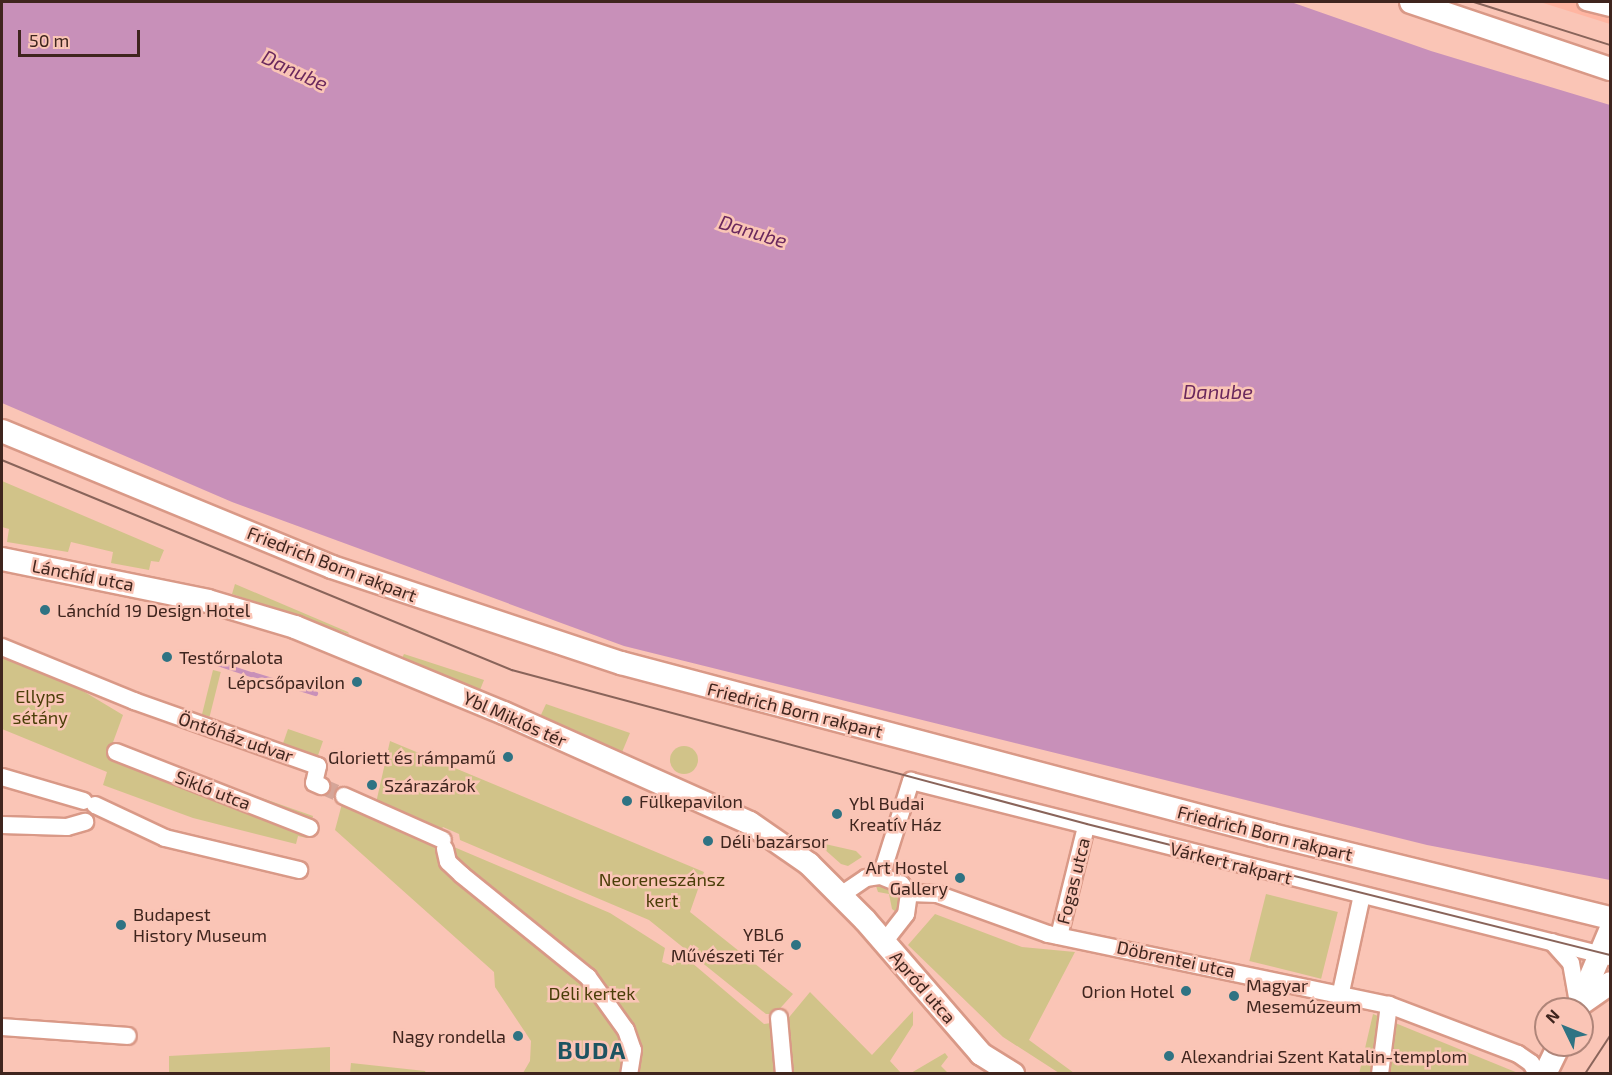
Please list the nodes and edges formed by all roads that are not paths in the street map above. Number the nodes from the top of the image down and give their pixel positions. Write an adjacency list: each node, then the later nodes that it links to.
1 (1411, 2): 4 (main road)
2 (1586, 2): 3 (street)
3 (1611, 8)
4 (1611, 69)
5 (2, 430): 22 (main road, Friedrich Born rakpart)
6 (2, 559): 7 (main road, Lánchíd utca)
7 (165, 591): 20 (main road, Ybl Miklós tér)
8 (2, 647): 11 (street, Öntőház udvar)
9 (116, 752): 16 (street, Sikló utca)
10 (2, 777): 13 (street)
11 (321, 786)
12 (344, 796): 41 (street)
13 (88, 811): 14 (street); 17 (street)
14 (2, 825)
15 (1086, 827): 18 (street, Várkert rakpart); 21 (street, Várkert rakpart); 25 (street, Fogas utca)
16 (310, 828)
17 (299, 870)
18 (881, 876): 19 (street); 20 (street)
19 (909, 893): 25 (street, Döbrentei utca); 26 (street)
20 (841, 895): 23 (main road, Ybl Miklós tér)
21 (1362, 895): 27 (street, Várkert rakpart); 30 (street)
22 (1611, 918)
23 (864, 920): 26 (main road, Apród utca)
24 (1611, 931): 28 (main road)
25 (1059, 936): 30 (street, Döbrentei utca)
26 (884, 942): 39 (main road, Apród utca)
27 (1552, 942): 28 (street, Várkert rakpart); 31 (street)
28 (1606, 956): 32 (main road)
29 (1611, 983): 33 (main road)
30 (1341, 992): 34 (street, Döbrentei utca)
31 (1576, 997)
32 (1583, 997)
33 (1591, 997)
34 (1389, 1005): 40 (street, Döbrentei utca); 44 (street)
35 (779, 1018): 42 (street)
36 (2, 1027): 37 (street)
37 (128, 1036)
38 (1552, 1057): 40 (main road)
39 (985, 1064): 43 (main road, Apród utca)
40 (1543, 1072)
41 (629, 1074)
42 (784, 1074)
43 (1013, 1074)
44 (1380, 1074)

